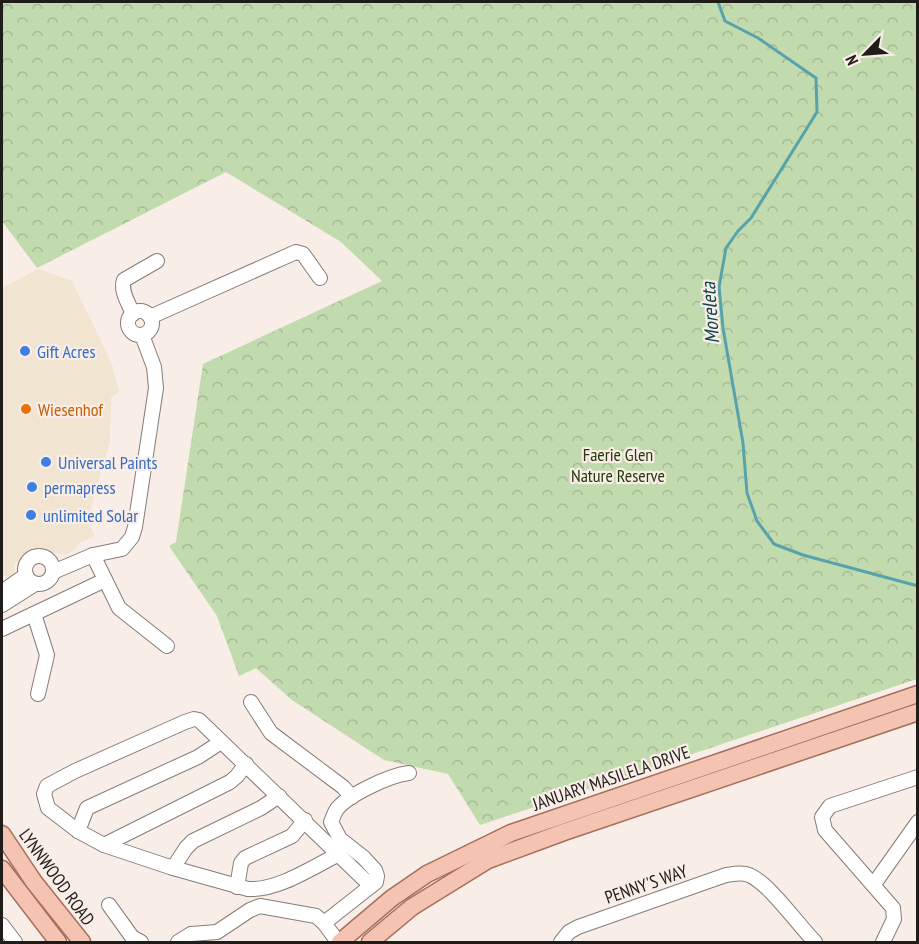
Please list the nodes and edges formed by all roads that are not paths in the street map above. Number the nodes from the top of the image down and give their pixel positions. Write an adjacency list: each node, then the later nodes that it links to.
1 (157, 261): 3 (street)
2 (320, 278): 4 (street)
3 (133, 314): 4 (street); 5 (street)
4 (150, 317): 5 (street)
5 (142, 335): 6 (street)
6 (93, 555): 7 (street); 9 (street)
7 (50, 566): 8 (street); 8 (street)
8 (30, 579): 10 (street); 11 (street)
9 (105, 580): 12 (street); 14 (street)
10 (2, 592)
11 (2, 604)
12 (34, 614): 13 (street); 15 (street)
13 (2, 628)
14 (167, 646)
15 (38, 694)
16 (918, 694): 44 (main road, JANUARY MASILELA DRIVE)
17 (250, 702): 24 (street)
18 (918, 712): 45 (main road, JANUARY MASILELA DRIVE)
19 (221, 742): 20 (street); 27 (street); 27 (street)
20 (246, 764): 23 (street); 29 (street)
21 (409, 773): 24 (street)
22 (918, 777): 33 (street)
23 (279, 796): 25 (street); 31 (street)
24 (352, 797): 34 (street)
25 (304, 820): 30 (street); 35 (street)
26 (918, 822): 33 (street)
27 (78, 831): 29 (street)
28 (2, 834): 41 (main road, LYNNWOOD ROAD)
29 (104, 844): 31 (street)
30 (339, 854): 34 (street); 35 (street)
31 (173, 868): 35 (street)
32 (2, 869): 40 (main road)
33 (874, 884): 48 (street)
34 (371, 886): 37 (street)
35 (237, 887)
36 (109, 905): 42 (street)
37 (324, 923): 43 (street); 44 (street)
38 (2, 925): 39 (street)
39 (15, 942)
40 (58, 942)
41 (82, 942)
42 (141, 942)
43 (178, 942)
44 (339, 942)
45 (370, 942)
46 (561, 942): 47 (street, PENNY'S WAY)
47 (815, 942)
48 (883, 942)

